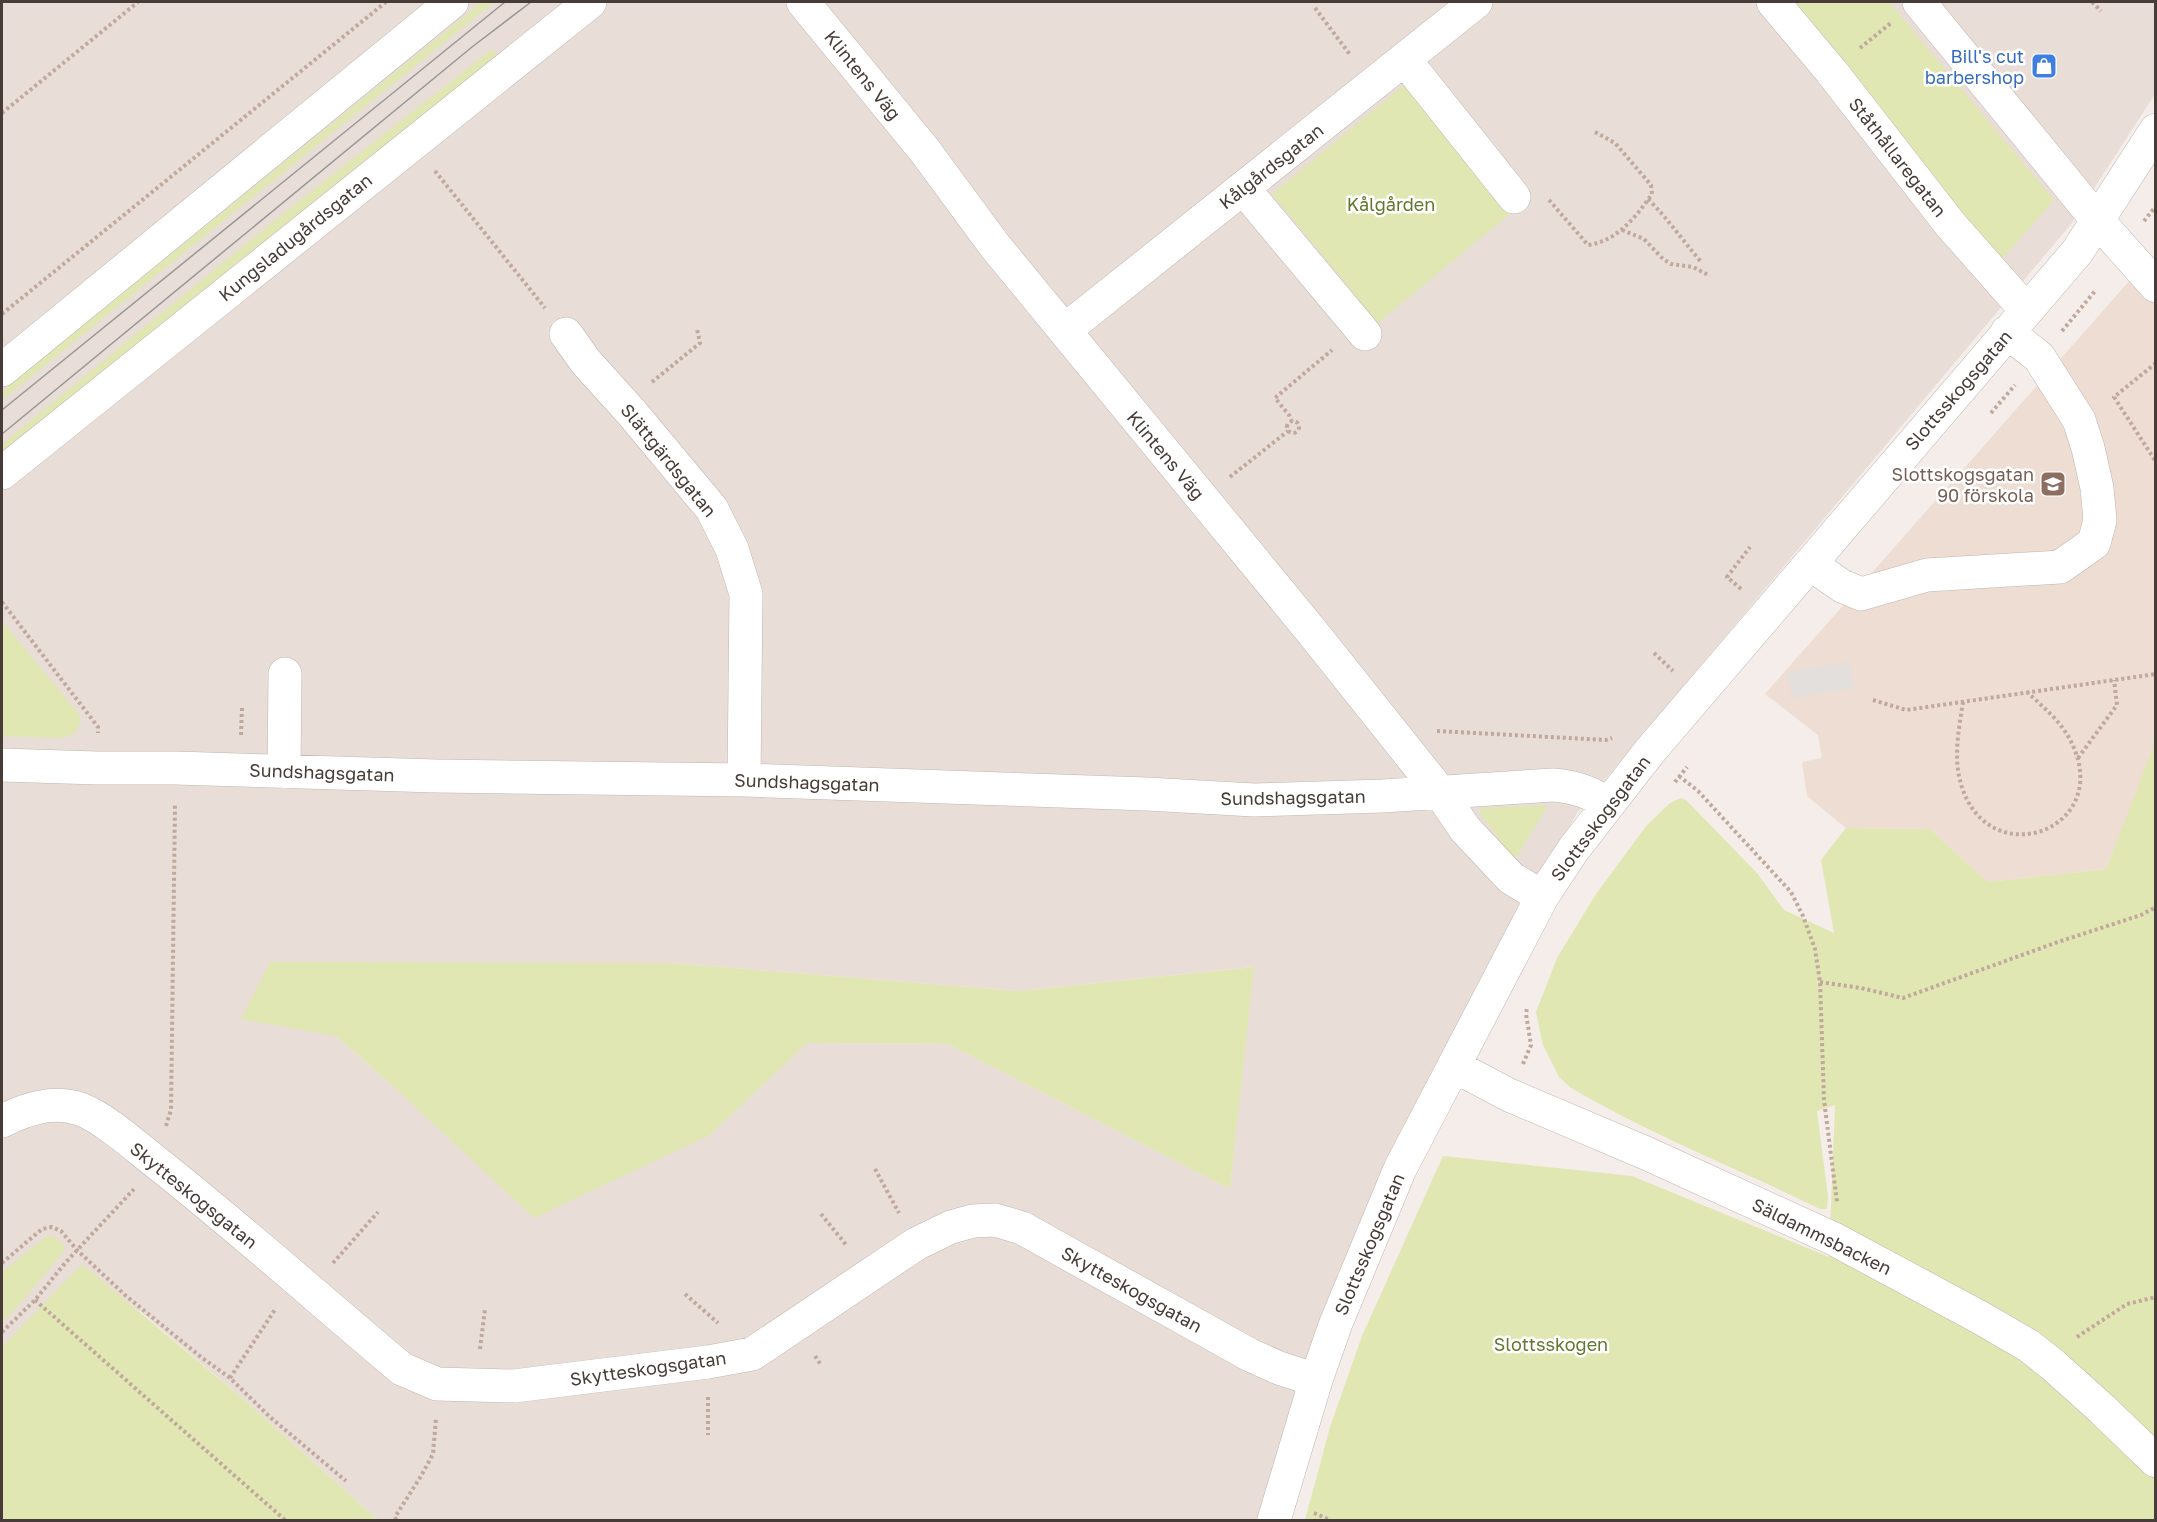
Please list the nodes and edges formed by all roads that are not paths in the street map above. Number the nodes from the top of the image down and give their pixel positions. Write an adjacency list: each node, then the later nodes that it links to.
1 (453, 2): 17 (street)
2 (590, 2): 18 (street, Kungsladugårdsgatan)
3 (803, 2): 14 (street, Klintens Väg)
4 (1476, 2): 7 (street, Kålgårdsgatan)
5 (1773, 2): 13 (street, Ståthållaregatan)
6 (1919, 2): 11 (street)
7 (1405, 60): 9 (street, Kålgårdsgatan); 10 (street)
8 (2156, 130): 11 (street, Slottsskogsgatan)
9 (1244, 188): 14 (street, Kålgårdsgatan); 15 (street)
10 (1514, 197)
11 (2098, 221): 12 (street); 13 (street, Slottsskogsgatan)
12 (2156, 286)
13 (2017, 321): 19 (street, Slottsskogsgatan); 19 (street, Ståthållaregatan)
14 (1065, 330): 24 (street, Klintens Väg)
15 (1362, 331)
16 (566, 334): 23 (street, Slättgärdsgatan)
17 (2, 370)
18 (2, 474)
19 (1810, 564): 25 (street, Slottsskogsgatan)
20 (285, 674): 22 (street)
21 (2, 765): 22 (street, Sundshagsgatan)
22 (284, 772): 23 (street, Sundshagsgatan)
23 (744, 780): 24 (street, Sundshagsgatan)
24 (1439, 791): 25 (street, Sundshagsgatan); 26 (street, Klintens Väg)
25 (1609, 804): 26 (street, Slottsskogsgatan)
26 (1542, 897): 27 (street, Slottsskogsgatan)
27 (1454, 1066): 29 (street, Slottsskogsgatan); 30 (street, Säldammsbacken)
28 (2, 1121): 29 (street, Skytteskogsgatan)
29 (1316, 1380): 31 (street, Slottsskogsgatan)
30 (2156, 1461)
31 (1274, 1521)

